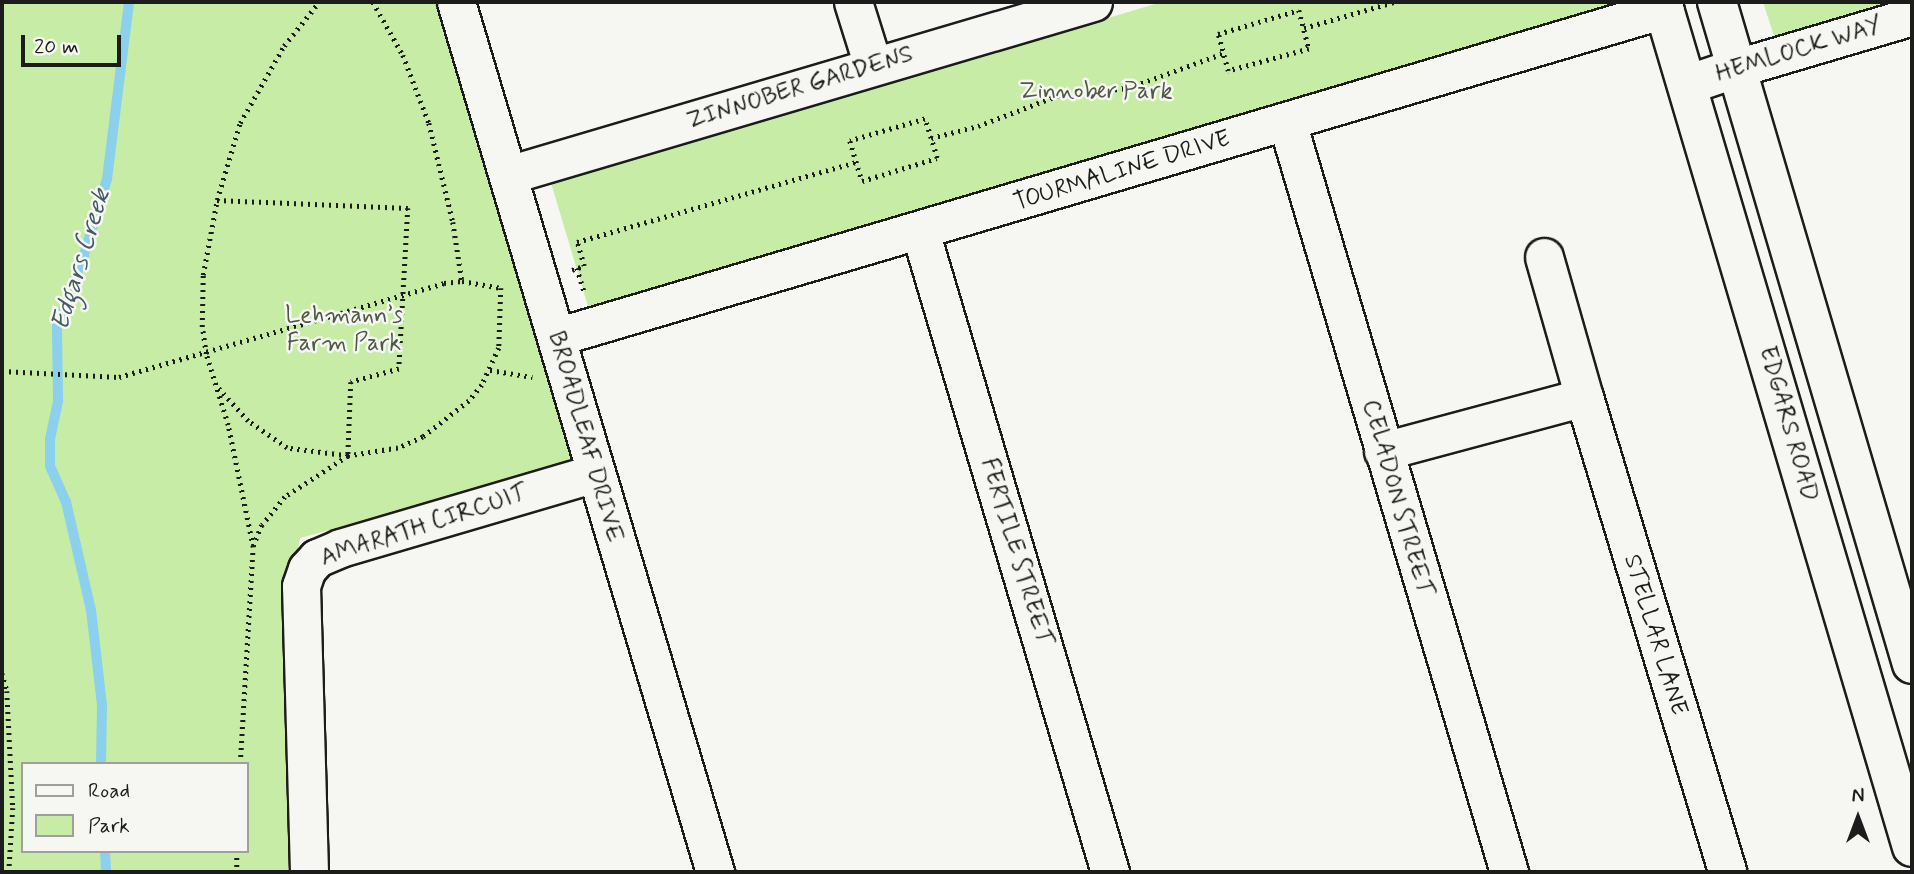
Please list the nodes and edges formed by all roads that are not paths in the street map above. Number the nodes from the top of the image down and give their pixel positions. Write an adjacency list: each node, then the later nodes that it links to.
1 (456, 2): 11 (street, BROADLEAF DRIVE)
2 (853, 2): 7 (street)
3 (1093, 2): 7 (street, ZINNOBER GARDENS)
4 (1717, 2): 8 (main road, EDGARS ROAD)
5 (1671, 4): 9 (main road, EDGARS ROAD); 10 (street, TOURMALINE DRIVE)
6 (1912, 16): 8 (street, HEMLOCK WAY)
7 (873, 66): 11 (street, ZINNOBER GARDENS)
8 (1737, 68): 9 (main road, HEMLOCK WAY); 18 (main road, EDGARS ROAD)
9 (1687, 85): 19 (main road, EDGARS ROAD)
10 (1287, 122): 12 (street, TOURMALINE DRIVE); 16 (street, CELADON STREET)
11 (508, 175): 14 (street, BROADLEAF DRIVE)
12 (920, 231): 14 (street, TOURMALINE DRIVE); 22 (street, FERTILE STREET)
13 (1544, 257): 15 (street, STELLAR LANE)
14 (556, 337): 17 (street, BROADLEAF DRIVE)
15 (1584, 397): 16 (street); 24 (street, STELLAR LANE)
16 (1383, 451): 23 (street, CELADON STREET)
17 (594, 473): 20 (street, AMARATH CIRCUIT); 21 (street, BROADLEAF DRIVE)
18 (1912, 664)
19 (1912, 847)
20 (309, 872)
21 (715, 872)
22 (1110, 872)
23 (1508, 872)
24 (1727, 872)

